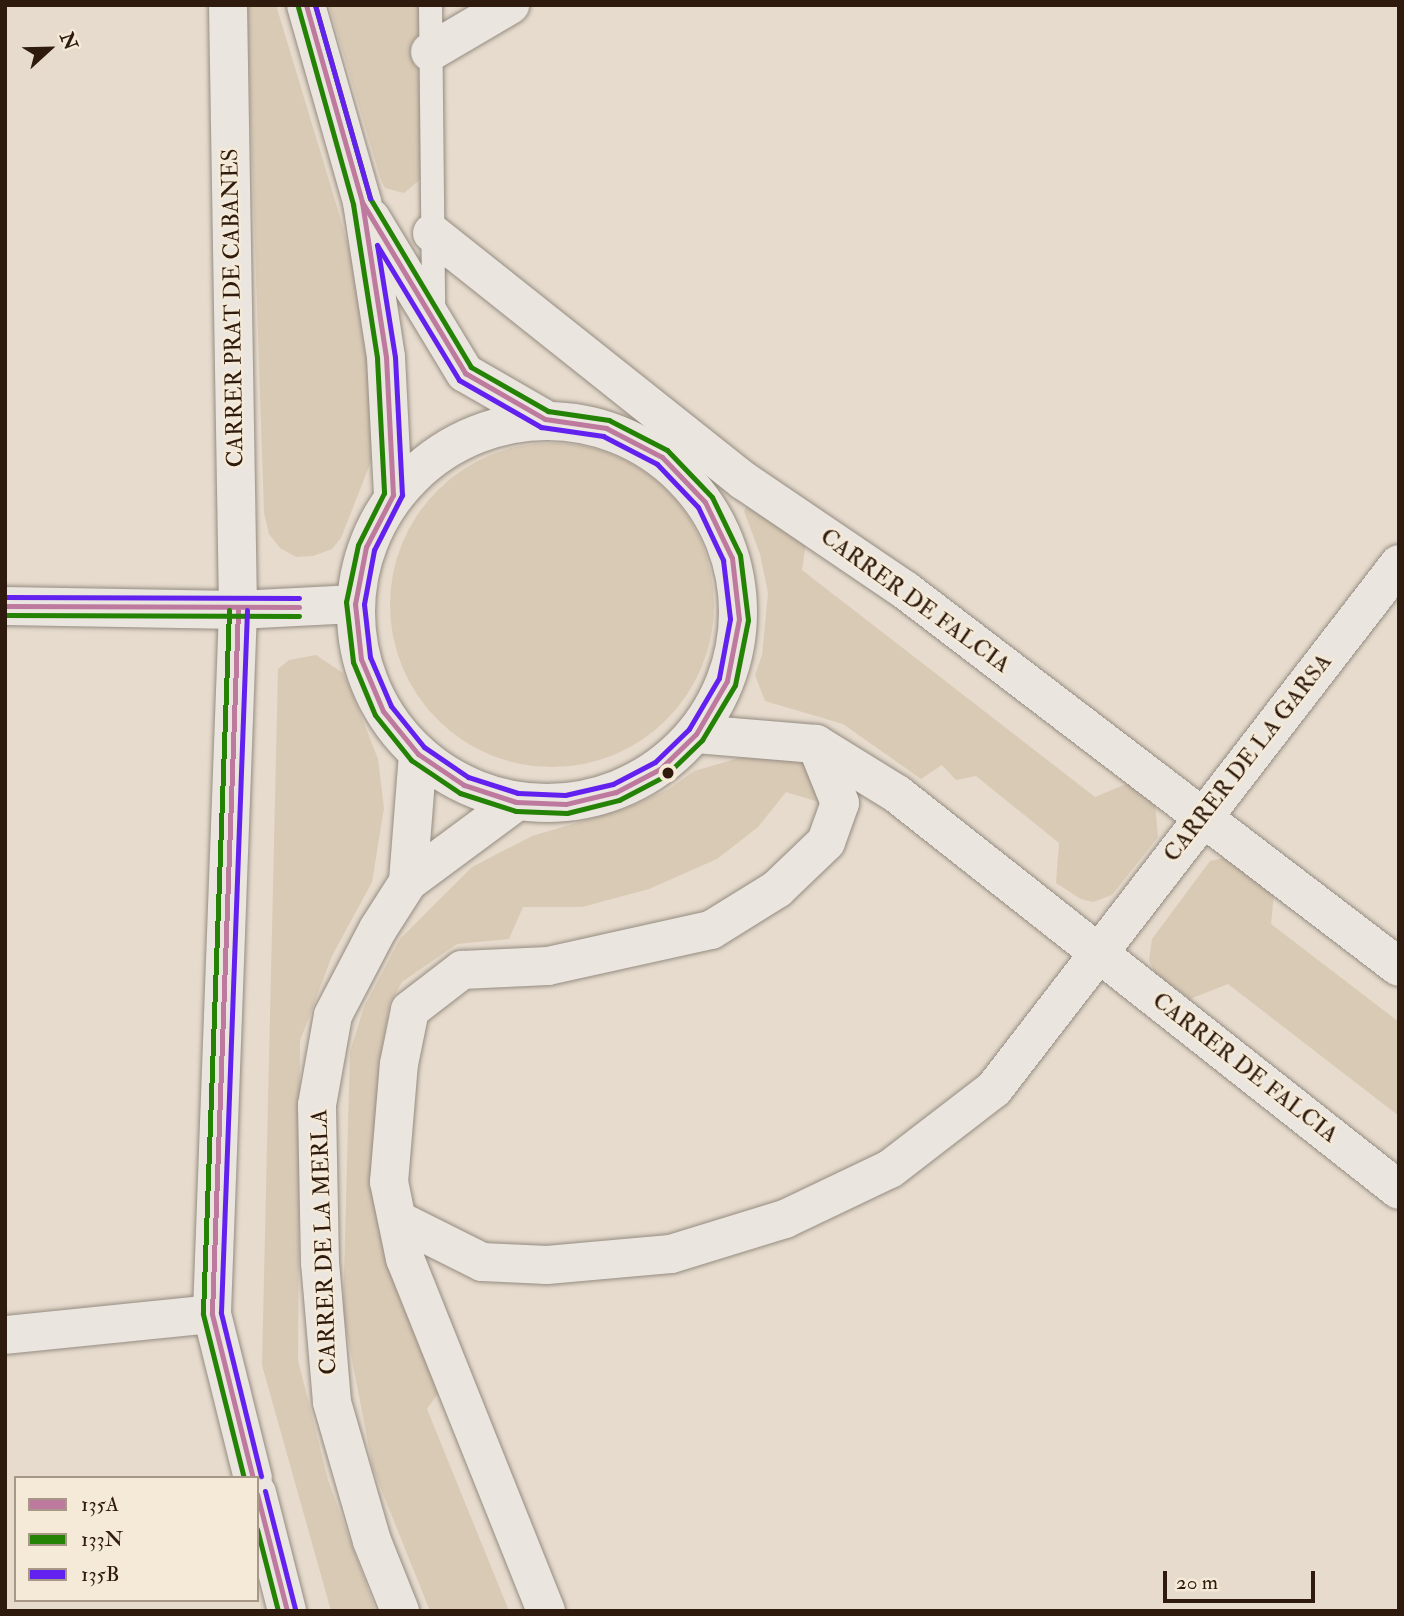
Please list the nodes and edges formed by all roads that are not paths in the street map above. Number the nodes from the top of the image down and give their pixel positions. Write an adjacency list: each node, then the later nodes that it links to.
1 (228, 5): 14 (street, CARRER PRAT DE CABANES)
2 (306, 5): 6 (street)
3 (430, 5): 5 (lane)
4 (510, 5): 5 (street)
5 (430, 52): 7 (lane)
6 (362, 202): 8 (street); 10 (street)
7 (432, 233): 8 (lane); 19 (street, CARRER DE FALCIA)
8 (433, 320): 9 (street)
9 (545, 419): 10 (street); 15 (street)
10 (393, 495): 12 (street)
11 (1399, 564): 19 (street, CARRER DE LA GARSA)
12 (355, 604): 14 (street); 17 (street)
13 (5, 607): 14 (street)
14 (238, 610): 25 (street, CARRER PRAT DE CABANES)
15 (696, 734): 16 (street, CARRER DE FALCIA); 18 (street)
16 (816, 744): 21 (street, CARRER DE FALCIA); 24 (street)
17 (418, 754): 18 (street); 20 (street, CARRER DE LA MERLA)
18 (516, 802): 20 (street, CARRER DE LA MERLA)
19 (1203, 815): 21 (street, CARRER DE LA GARSA); 22 (street, CARRER DE FALCIA)
20 (408, 882): 30 (street, CARRER DE LA MERLA)
21 (1099, 953): 23 (street, CARRER DE FALCIA); 24 (street, CARRER DE LA GARSA)
22 (1399, 967)
23 (1399, 1190)
24 (398, 1220): 31 (street)
25 (212, 1314): 26 (street); 27 (street, CARRER PRAT DE CABANES)
26 (5, 1335)
27 (252, 1476)
28 (259, 1501): 29 (street)
29 (287, 1611)
30 (400, 1611)
31 (546, 1611)

